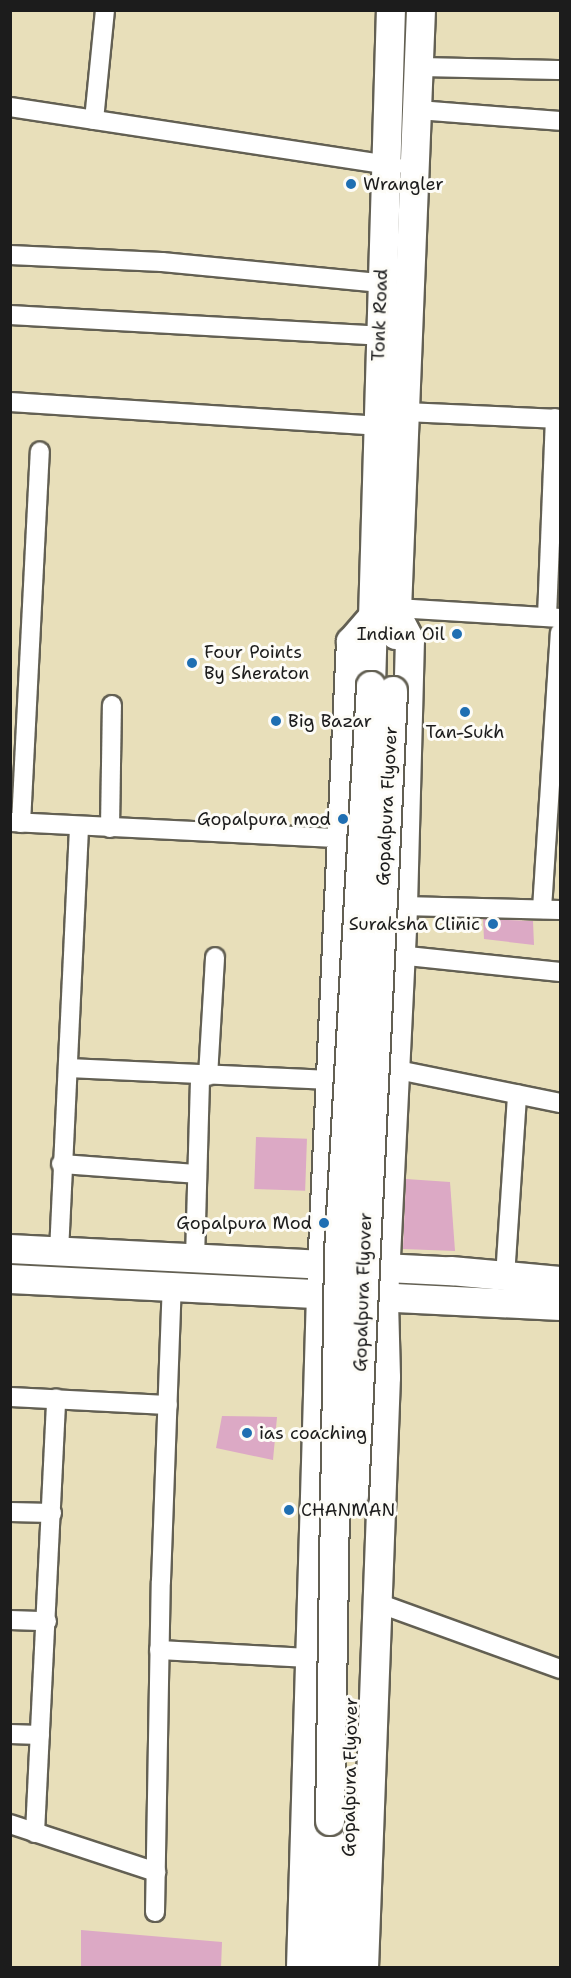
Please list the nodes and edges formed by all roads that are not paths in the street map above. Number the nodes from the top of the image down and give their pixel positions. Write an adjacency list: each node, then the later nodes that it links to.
1 (105, 10): 8 (street)
2 (391, 10): 10 (main road, Tonk Road)
3 (421, 10): 4 (main road, Tonk Road)
4 (419, 67): 5 (street); 7 (main road, Tonk Road)
5 (561, 70)
6 (10, 108): 8 (street)
7 (418, 110): 9 (street); 11 (main road, Tonk Road)
8 (94, 120): 10 (street)
9 (561, 121)
10 (385, 165): 11 (street); 13 (main road, Tonk Road)
11 (416, 169): 17 (main road, Tonk Road)
12 (10, 255): 13 (street)
13 (381, 283): 15 (main road, Tonk Road)
14 (10, 315): 15 (street)
15 (380, 336): 19 (main road, Tonk Road)
16 (10, 402): 19 (street)
17 (405, 412): 18 (street); 21 (main road, Tonk Road)
18 (558, 418): 22 (street)
19 (377, 426): 21 (main road, Tonk Road)
20 (40, 451): 28 (street)
21 (388, 614): 22 (street); 24 (main road, Gopalpura Flyover); 31 (main road); 32 (main road)
22 (554, 618)
23 (561, 633): 26 (street)
24 (382, 688): 80 (main road, Gopalpura Flyover, bridge); 81 (main road, Gopalpura Flyover, bridge)
25 (112, 705): 30 (street)
26 (558, 721): 27 (street)
27 (555, 807): 33 (street)
28 (16, 822): 29 (street)
29 (79, 826): 30 (street); 40 (street)
30 (110, 828): 31 (street)
31 (342, 838): 38 (main road)
32 (403, 906): 33 (street); 35 (main road)
33 (542, 909): 34 (street)
34 (561, 910)
35 (398, 955): 37 (street); 39 (main road)
36 (215, 957): 42 (street)
37 (561, 972)
38 (334, 999): 39 (main road); 43 (main road)
39 (396, 1001): 41 (main road)
40 (68, 1068): 42 (street); 46 (street)
41 (393, 1069): 44 (street); 52 (main road)
42 (204, 1076): 43 (street); 47 (street)
43 (331, 1080): 51 (main road)
44 (517, 1094): 45 (street); 53 (street)
45 (561, 1103)
46 (61, 1164): 47 (street); 49 (street)
47 (197, 1174): 50 (street)
48 (10, 1249): 49 (main road)
49 (59, 1252): 50 (main road)
50 (195, 1259): 51 (main road)
51 (322, 1264): 52 (main road); 57 (main road)
52 (385, 1268): 53 (main road); 58 (main road)
53 (505, 1277): 55 (main road)
54 (10, 1279): 56 (main road)
55 (561, 1281)
56 (172, 1287): 57 (main road); 62 (street)
57 (321, 1294): 58 (main road); 63 (main road)
58 (384, 1299): 59 (main road); 64 (main road)
59 (561, 1306)
60 (10, 1397): 61 (street)
61 (56, 1399): 62 (street); 66 (street)
62 (168, 1406): 70 (street)
63 (315, 1476): 64 (main road); 71 (main road)
64 (382, 1478): 67 (main road)
65 (10, 1512): 66 (street)
66 (52, 1512): 69 (street)
67 (378, 1603): 72 (street); 82 (main road)
68 (10, 1620): 69 (street)
69 (47, 1620): 74 (street)
70 (159, 1650): 71 (street); 77 (street)
71 (309, 1658): 79 (main road)
72 (561, 1669)
73 (10, 1734): 74 (street)
74 (40, 1735): 76 (street)
75 (10, 1824): 76 (street)
76 (35, 1833): 77 (street)
77 (156, 1872): 78 (street)
78 (155, 1912)
79 (301, 1968)
80 (323, 1968)
81 (344, 1968)
82 (364, 1968)

